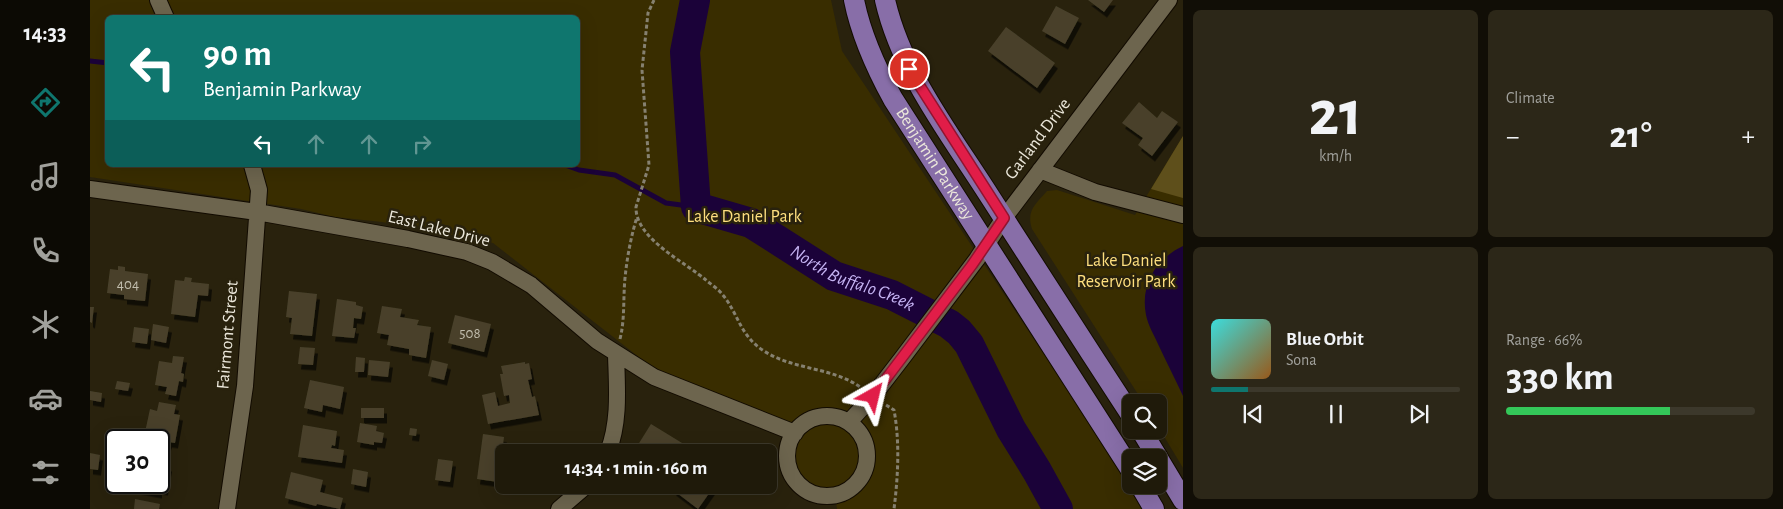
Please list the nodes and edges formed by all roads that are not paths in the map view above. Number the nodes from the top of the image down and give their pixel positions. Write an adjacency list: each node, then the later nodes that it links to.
1 (158, 0): 5 (street)
2 (854, 0): 12 (main road, Benjamin Parkway)
3 (885, 0): 11 (main road, Benjamin Parkway)
4 (1168, 0): 7 (street, Garland Drive)
5 (165, 15)
6 (253, 167): 9 (street, Fairmont Street)
7 (1040, 170): 10 (street); 11 (street, Garland Drive)
8 (90, 188): 9 (street, East Lake Drive)
9 (258, 212): 13 (street, East Lake Drive); 24 (street, Fairmont Street)
10 (1183, 215)
11 (1004, 218): 12 (street, Garland Drive); 14 (main road, Benjamin Parkway)
12 (987, 244): 15 (street, Garland Drive); 18 (main road, Benjamin Parkway)
13 (616, 355): 16 (street, East Lake Drive); 17 (street)
14 (1122, 401)
15 (849, 422): 16 (street); 23 (street)
16 (795, 433): 23 (street)
17 (611, 444)
18 (1122, 456)
19 (1167, 473): 22 (main road)
20 (576, 494): 25 (street)
21 (1145, 494): 26 (main road)
22 (1183, 500)
23 (827, 503)
24 (227, 509)
25 (559, 509)
26 (1154, 509)

